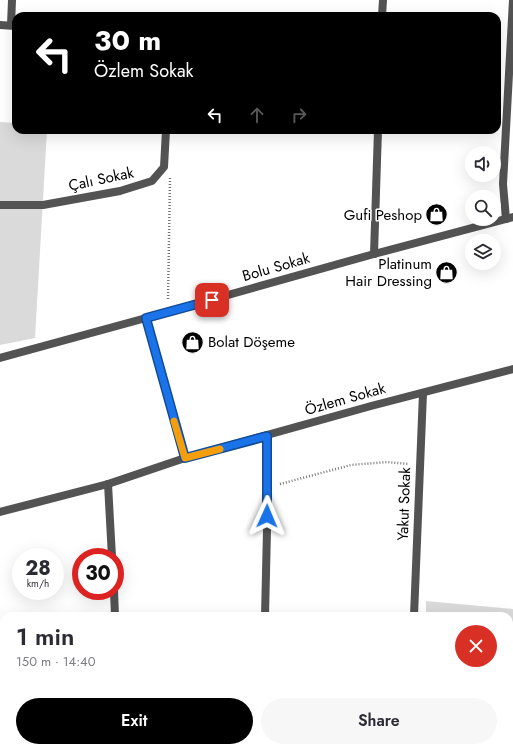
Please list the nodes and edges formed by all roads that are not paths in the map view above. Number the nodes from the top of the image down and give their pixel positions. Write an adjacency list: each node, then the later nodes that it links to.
1 (12, 0): 4 (street)
2 (383, 0): 5 (street)
3 (513, 0): 8 (street)
4 (12, 12)
5 (382, 12)
6 (0, 25): 7 (street)
7 (12, 25)
8 (510, 86): 12 (street)
9 (166, 134): 11 (street, Çalı Sokak)
10 (378, 134): 13 (street)
11 (0, 205)
12 (510, 218): 13 (street, Bolu Sokak)
13 (374, 254): 14 (street, Bolu Sokak)
14 (146, 318): 15 (street, Bolu Sokak); 19 (street)
15 (0, 358)
16 (513, 369): 17 (street, Özlem Sokak)
17 (423, 393): 18 (street, Özlem Sokak); 26 (street, Yakut Sokak)
18 (267, 436): 19 (street, Özlem Sokak); 25 (street)
19 (185, 458): 20 (street, Özlem Sokak)
20 (108, 484): 21 (street, Özlem Sokak); 22 (street)
21 (0, 512)
22 (112, 548)
23 (114, 600): 24 (street)
24 (115, 612)
25 (265, 612)
26 (414, 612)

